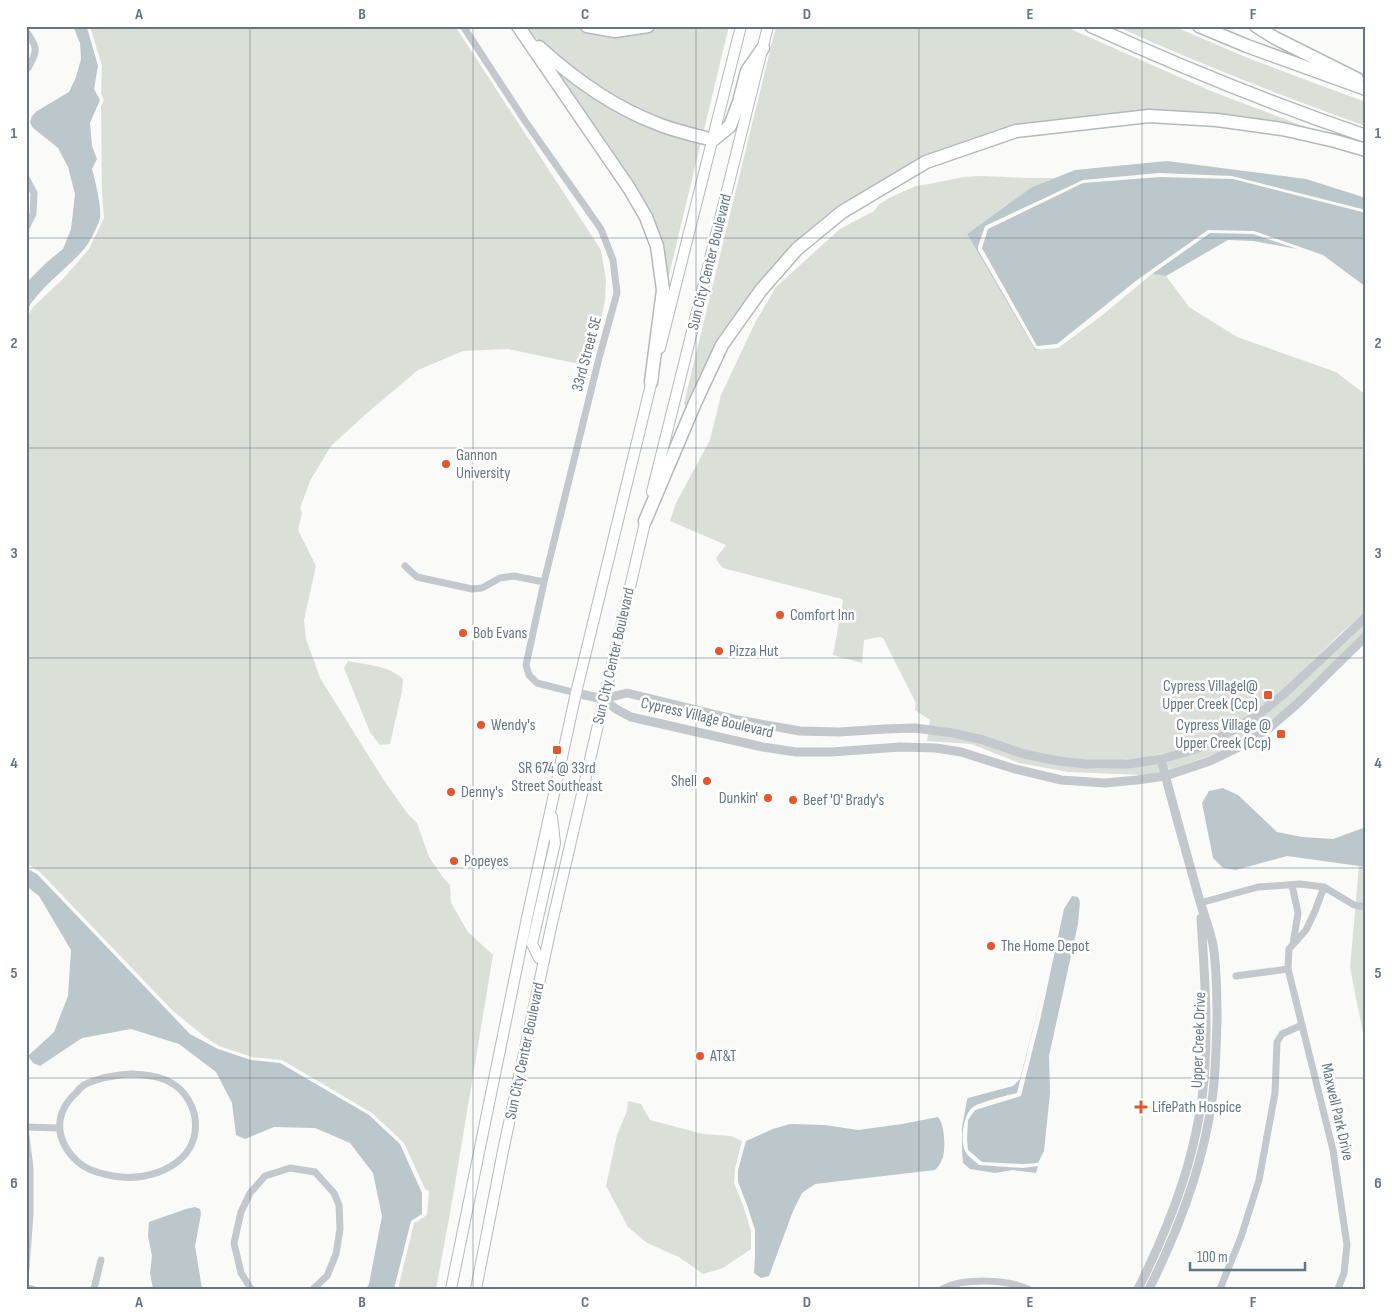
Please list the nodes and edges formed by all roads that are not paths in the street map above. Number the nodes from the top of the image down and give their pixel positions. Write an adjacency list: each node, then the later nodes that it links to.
1 (463, 26): 23 (street, 33rd Street SE)
2 (588, 26): 3 (highway)
3 (648, 26)
4 (741, 26): 16 (main road, Sun City Center Boulevard)
5 (768, 26): 11 (main road, Sun City Center Boulevard)
6 (1091, 26): 15 (highway)
7 (1199, 26): 14 (highway)
8 (1256, 26): 13 (highway)
9 (520, 29): 16 (highway); 20 (highway)
10 (26, 30): 12 (street)
11 (763, 48): 16 (highway); 21 (main road, Sun City Center Boulevard)
12 (26, 69)
13 (1366, 83)
14 (1366, 89)
15 (1366, 136)
16 (713, 140): 20 (main road, Sun City Center Boulevard)
17 (1366, 150): 21 (highway)
18 (26, 178): 19 (street)
19 (26, 228)
20 (652, 382): 26 (main road, Sun City Center Boulevard)
21 (645, 521): 27 (main road, Sun City Center Boulevard)
22 (405, 566): 23 (street)
23 (544, 582): 26 (street, 33rd Street SE)
24 (1366, 617): 28 (street, Cypress Village Boulevard)
25 (1366, 636): 29 (street, Cypress Village Boulevard)
26 (576, 693): 27 (street); 30 (main road, Sun City Center Boulevard)
27 (603, 699): 28 (street, Cypress Village Boulevard); 29 (street, Cypress Village Boulevard); 36 (main road, Sun City Center Boulevard)
28 (1161, 759): 29 (street, Upper Creek Drive)
29 (1165, 776): 33 (street, Upper Creek Drive)
30 (551, 809): 36 (main road); 51 (main road, Sun City Center Boulevard)
31 (1292, 885): 32 (street); 33 (street); 35 (street, Maxwell Park Drive)
32 (1324, 887): 34 (street); 35 (street, Maxwell Park Drive)
33 (1200, 902): 55 (street, Upper Creek Drive); 56 (street, Upper Creek Drive)
34 (1366, 906)
35 (1293, 945): 37 (street, Maxwell Park Drive)
36 (544, 962): 52 (main road, Sun City Center Boulevard)
37 (1288, 969): 38 (street); 39 (street, Maxwell Park Drive)
38 (1236, 976)
39 (1302, 1025): 57 (street); 58 (street, Maxwell Park Drive)
40 (26, 1127): 41 (street)
41 (59, 1128): 41 (street)
42 (26, 1136): 43 (street)
43 (28, 1213): 45 (street)
44 (101, 1260): 48 (street)
45 (26, 1268)
46 (26, 1288): 47 (street)
47 (32, 1289)
48 (94, 1289)
49 (250, 1289): 50 (street)
50 (313, 1289)
51 (451, 1289)
52 (476, 1289)
53 (942, 1289): 54 (street)
54 (1028, 1289)
55 (1138, 1289)
56 (1149, 1289)
57 (1220, 1289)
58 (1338, 1289)

